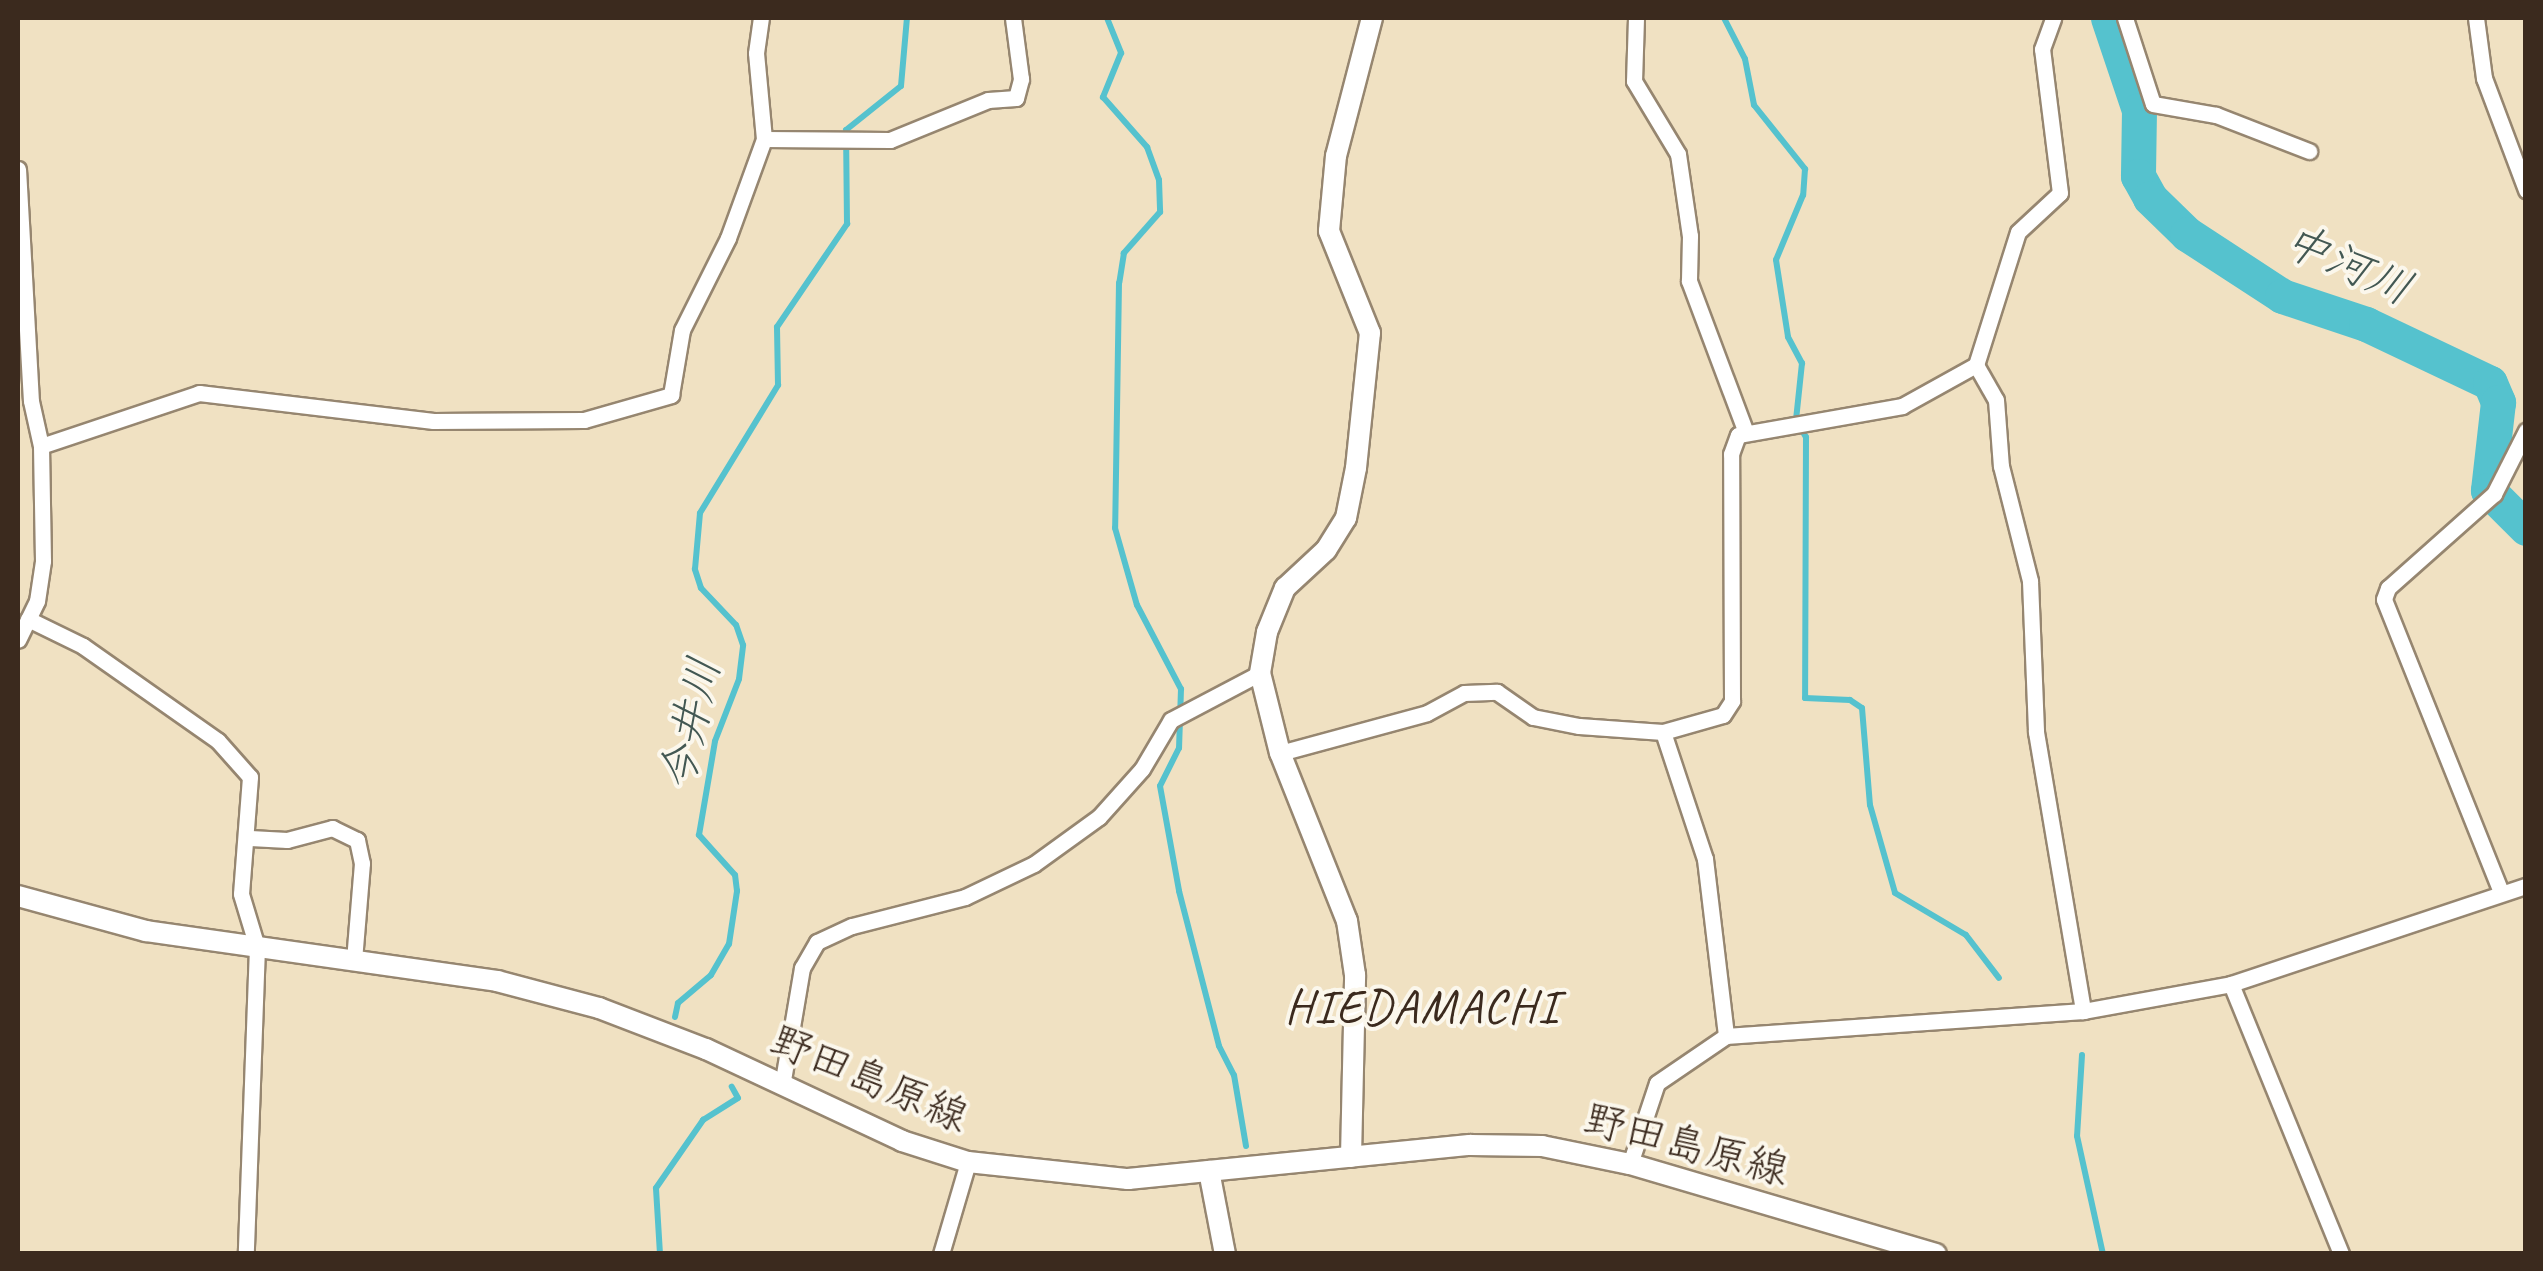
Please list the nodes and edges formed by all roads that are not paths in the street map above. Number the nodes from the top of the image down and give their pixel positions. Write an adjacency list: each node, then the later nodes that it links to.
1 (761, 18): 8 (street)
2 (1014, 18): 8 (street)
3 (1372, 18): 18 (main road)
4 (1636, 18): 13 (street)
5 (2053, 18): 12 (street)
6 (2125, 18): 9 (street)
7 (2476, 18): 11 (street)
8 (764, 139): 15 (street)
9 (2309, 152)
10 (18, 169): 15 (street)
11 (2526, 190)
12 (1976, 365): 13 (street); 28 (street)
13 (1745, 430): 19 (street)
14 (2526, 430): 23 (street)
15 (41, 446): 16 (street)
16 (28, 619): 17 (street); 21 (street)
17 (18, 640)
18 (1260, 673): 20 (main road); 30 (street)
19 (1663, 732): 20 (street); 29 (street)
20 (1280, 753): 31 (main road)
21 (250, 838): 25 (street); 26 (street)
22 (2525, 886): 23 (street)
23 (2500, 892): 27 (street)
24 (18, 896): 25 (main road, 野田島原線)
25 (257, 946): 26 (main road, 野田島原線); 35 (street)
26 (354, 960): 30 (main road, 野田島原線)
27 (2231, 984): 28 (street); 39 (street)
28 (2083, 1011): 29 (street)
29 (1726, 1036): 33 (street)
30 (782, 1086): 32 (main road, 野田島原線)
31 (1351, 1157): 33 (main road, 野田島原線); 34 (main road, 野田島原線)
32 (968, 1162): 34 (main road, 野田島原線); 36 (street)
33 (1630, 1164): 38 (main road, 野田島原線)
34 (1209, 1171): 37 (main road)
35 (246, 1254)
36 (941, 1254)
37 (1225, 1254)
38 (1936, 1254)
39 (2342, 1254)

